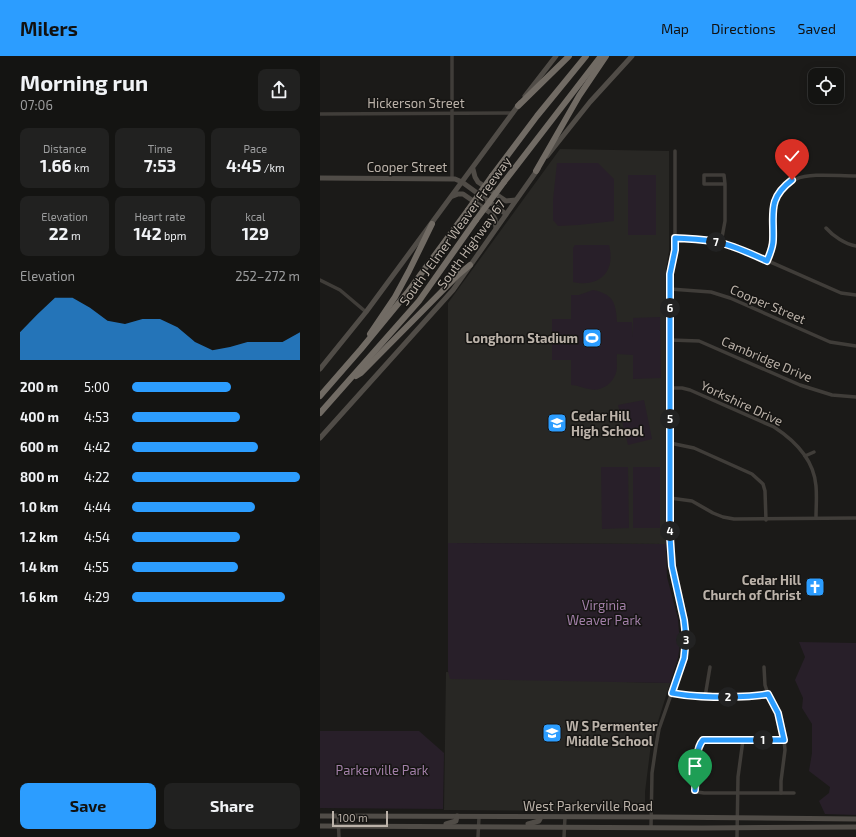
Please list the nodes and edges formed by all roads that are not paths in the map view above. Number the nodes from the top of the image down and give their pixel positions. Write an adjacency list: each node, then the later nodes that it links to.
1 (452, 56): 9 (street)
2 (556, 56): 8 (main road)
3 (570, 56): 8 (highway)
4 (586, 56): 38 (highway, South J Elmer Weaver Freeway, bridge)
5 (601, 56): 40 (highway, South J Elmer Weaver Freeway, bridge)
6 (606, 56): 14 (highway)
7 (632, 56): 14 (main road, South Highway 67)
8 (518, 106): 10 (main road)
9 (452, 112): 10 (street, Hickerson Street); 11 (street, Hickerson Street); 17 (street)
10 (512, 113): 13 (main road)
11 (320, 114)
12 (674, 151): 27 (street)
13 (473, 168): 19 (main road); 22 (main road)
14 (536, 171): 22 (main road, South Highway 67)
15 (856, 176): 30 (street)
16 (320, 178): 18 (main road, Cooper Street)
17 (452, 178): 18 (main road, Cooper Street); 19 (main road, Cooper Street)
18 (424, 179): 21 (main road)
19 (462, 182): 21 (main road); 23 (main road, Cooper Street)
20 (725, 184): 20 (street); 28 (street)
21 (452, 197): 24 (main road); 26 (main road)
22 (517, 199): 23 (main road, South Highway 67)
23 (506, 214): 26 (main road, South Highway 67)
24 (432, 224): 35 (main road); 38 (highway)
25 (826, 228): 29 (street)
26 (496, 229): 31 (main road, South Highway 67)
27 (675, 238): 28 (street); 33 (street)
28 (721, 243): 30 (street)
29 (856, 246)
30 (767, 261): 34 (street)
31 (470, 265): 40 (highway); 45 (main road, South Highway 67)
32 (320, 280): 35 (street)
33 (670, 289): 36 (street); 37 (street, Cooper Street)
34 (856, 296)
35 (366, 312): 39 (main road)
36 (670, 340): 41 (street); 43 (street, Cambridge Drive)
37 (856, 346)
38 (361, 349): 42 (highway, South J Elmer Weaver Freeway)
39 (320, 369)
40 (348, 382): 44 (highway, South J Elmer Weaver Freeway)
41 (670, 388): 46 (street); 48 (street, Yorkshire Drive)
42 (320, 396)
43 (856, 397)
44 (320, 413)
45 (320, 438)
46 (670, 443): 49 (street); 52 (street)
47 (814, 452): 48 (street)
48 (805, 456): 50 (street, Yorkshire Drive)
49 (670, 498): 52 (street); 55 (street)
50 (816, 518): 51 (street); 52 (street)
51 (856, 518)
52 (766, 520)
53 (710, 667): 57 (street)
54 (764, 668): 56 (street)
55 (672, 693): 57 (street); 69 (street)
56 (768, 694): 57 (street); 59 (street)
57 (705, 697)
58 (743, 740): 59 (street); 60 (street); 60 (street)
59 (784, 740): 61 (street)
60 (738, 793): 61 (street); 70 (street)
61 (781, 793): 62 (street)
62 (794, 793)
63 (320, 816): 66 (main road, West Parkerville Road)
64 (457, 816): 65 (main road, West Parkerville Road); 66 (main road, West Parkerville Road); 74 (main road)
65 (479, 816): 67 (main road, West Parkerville Road); 75 (street)
66 (338, 817): 73 (street)
67 (541, 817): 68 (main road, West Parkerville Road); 76 (main road)
68 (565, 817): 69 (main road, West Parkerville Road); 77 (street)
69 (651, 817): 70 (main road, West Parkerville Road); 78 (street)
70 (737, 818): 71 (main road, West Parkerville Road); 79 (street)
71 (856, 819)
72 (320, 826): 73 (main road, West Parkerville Road)
73 (338, 826): 74 (main road, West Parkerville Road); 81 (street)
74 (425, 826): 75 (main road, West Parkerville Road)
75 (479, 827): 76 (main road, West Parkerville Road); 82 (street)
76 (506, 827): 77 (main road, West Parkerville Road)
77 (565, 827): 78 (main road, West Parkerville Road); 83 (street)
78 (651, 827): 79 (main road, West Parkerville Road)
79 (737, 827): 80 (main road, West Parkerville Road); 84 (street)
80 (856, 827)
81 (339, 837)
82 (478, 837)
83 (564, 837)
84 (737, 837)

